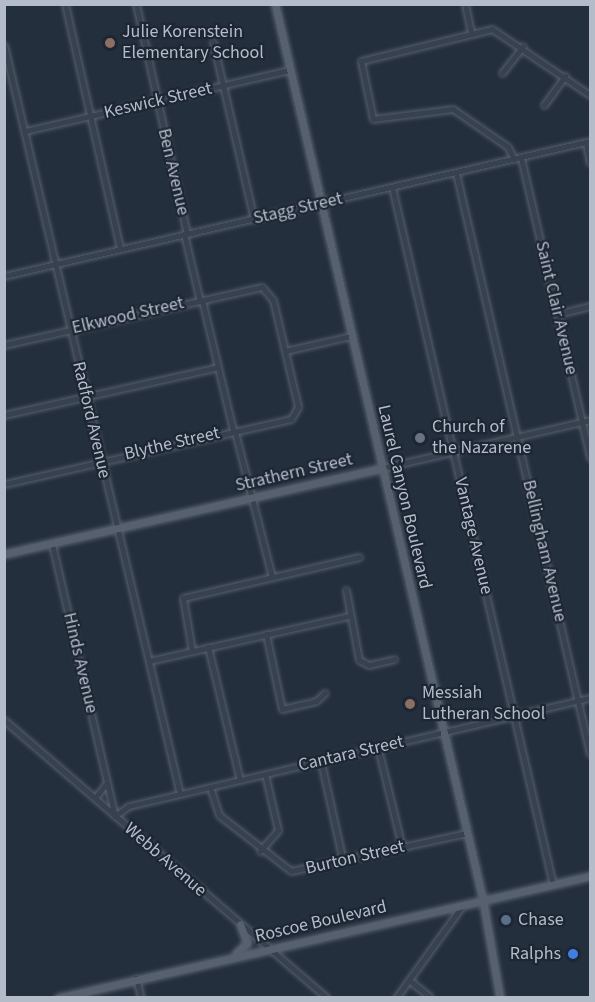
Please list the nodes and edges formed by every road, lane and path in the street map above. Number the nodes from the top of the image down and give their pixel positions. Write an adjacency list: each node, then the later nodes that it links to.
1 (65, 4): 16 (street)
2 (135, 4): 14 (street, Ben Avenue)
3 (275, 4): 9 (main road, Laurel Canyon Boulevard)
4 (465, 4): 5 (street)
5 (471, 33): 8 (street); 20 (street)
6 (213, 42): 12 (street)
7 (4, 45): 17 (street, Radford Avenue)
8 (523, 46): 10 (street); 11 (street)
9 (290, 70): 12 (street, Keswick Street); 24 (main road, Laurel Canyon Boulevard)
10 (502, 73)
11 (565, 76): 13 (street); 15 (street)
12 (224, 86): 14 (street, Keswick Street); 25 (street)
13 (591, 95)
14 (157, 101): 16 (street, Keswick Street); 26 (street, Ben Avenue)
15 (543, 105)
16 (90, 117): 17 (street, Keswick Street); 27 (street)
17 (25, 131): 28 (street, Radford Avenue)
18 (588, 142): 19 (street, Stagg Street); 21 (street)
19 (521, 158): 20 (street, Stagg Street); 32 (street, Saint Clair Avenue)
20 (514, 159): 22 (street, Stagg Street)
21 (591, 162)
22 (456, 172): 23 (street, Stagg Street); 43 (street, Bellingham Avenue)
23 (392, 187): 24 (street, Stagg Street); 44 (street, Vantage Avenue)
24 (320, 204): 25 (street, Stagg Street); 34 (main road, Laurel Canyon Boulevard)
25 (254, 219): 26 (street, Stagg Street)
26 (186, 234): 27 (street, Stagg Street); 30 (street, Ben Avenue)
27 (120, 249): 28 (street, Stagg Street)
28 (55, 264): 29 (street, Stagg Street); 33 (street, Radford Avenue)
29 (4, 276)
30 (201, 300): 33 (street, Elkwood Street); 36 (street, Elkwood Street); 37 (street, Ben Avenue)
31 (591, 306): 32 (street)
32 (558, 314): 41 (street, Saint Clair Avenue)
33 (70, 329): 35 (street, Elkwood Street); 38 (street, Radford Avenue)
34 (351, 336): 36 (street); 47 (main road, Laurel Canyon Boulevard)
35 (4, 345)
36 (285, 351): 42 (street, Blythe Street)
37 (218, 367): 38 (street); 42 (street, Ben Avenue)
38 (86, 396): 39 (street); 46 (street, Radford Avenue)
39 (4, 415)
40 (591, 420): 41 (street, Strathern Street)
41 (582, 422): 43 (street, Strathern Street); 45 (street, Saint Clair Avenue)
42 (234, 431): 46 (street, Blythe Street); 49 (street, Ben Avenue)
43 (518, 437): 44 (street, Strathern Street); 64 (street, Bellingham Avenue)
44 (453, 452): 47 (street, Strathern Street); 65 (street, Vantage Avenue)
45 (591, 458)
46 (101, 461): 48 (street, Blythe Street); 50 (street, Radford Avenue)
47 (382, 468): 49 (main road, Strathern Street); 67 (main road, Laurel Canyon Boulevard)
48 (4, 484)
49 (252, 498): 50 (main road, Strathern Street); 54 (street, Ben Avenue)
50 (117, 529): 51 (main road, Strathern Street); 61 (street, Radford Avenue)
51 (52, 544): 52 (main road, Strathern Street); 73 (street, Hinds Avenue)
52 (4, 555)
53 (359, 557): 54 (street)
54 (272, 576): 59 (street)
55 (346, 590): 56 (street)
56 (348, 616): 57 (street); 60 (street)
57 (266, 634): 58 (street); 62 (street)
58 (208, 647): 59 (street); 72 (street)
59 (192, 651): 61 (street)
60 (394, 658)
61 (149, 661): 75 (street, Radford Avenue)
62 (325, 693)
63 (591, 698): 64 (street, Cantara Street)
64 (578, 701): 65 (street, Cantara Street); 69 (street, Bellingham Avenue)
65 (514, 717): 67 (street, Cantara Street); 83 (street, Vantage Avenue)
66 (4, 720): 76 (street, Webb Avenue)
67 (444, 733): 68 (street, Cantara Street); 78 (main road, Laurel Canyon Boulevard)
68 (378, 748): 70 (street, Cantara Street); 79 (street)
69 (591, 754)
70 (321, 762): 71 (street, Cantara Street); 81 (street)
71 (265, 774): 72 (street, Cantara Street); 80 (street)
72 (240, 780): 74 (street, Cantara Street)
73 (107, 783): 76 (street); 77 (street, Hinds Avenue)
74 (210, 787): 75 (street, Cantara Street); 80 (street, Burton Street)
75 (180, 794): 77 (street, Cantara Street)
76 (95, 798): 77 (street, Webb Avenue)
77 (115, 816): 86 (street, Webb Avenue)
78 (467, 833): 79 (street, Burton Street); 84 (main road, Laurel Canyon Boulevard)
79 (402, 847): 81 (street, Burton Street)
80 (260, 851): 81 (street, Burton Street)
81 (343, 861)
82 (591, 876): 83 (main road, Roscoe Boulevard)
83 (553, 885): 84 (main road, Roscoe Boulevard)
84 (483, 901): 85 (main road, Roscoe Boulevard); 96 (main road, Laurel Canyon Boulevard)
85 (462, 906): 87 (main road, Roscoe Boulevard); 90 (street)
86 (240, 924): 87 (street, Webb Avenue); 88 (main road)
87 (269, 949): 88 (main road, Roscoe Boulevard); 94 (street, Webb Avenue)
88 (230, 957): 89 (main road, Roscoe Boulevard)
89 (136, 978): 92 (main road, Roscoe Boulevard); 93 (street)
90 (409, 980): 91 (street); 95 (street)
91 (430, 997)
92 (58, 998)
93 (141, 998)
94 (327, 998)
95 (396, 998)
96 (500, 998)

